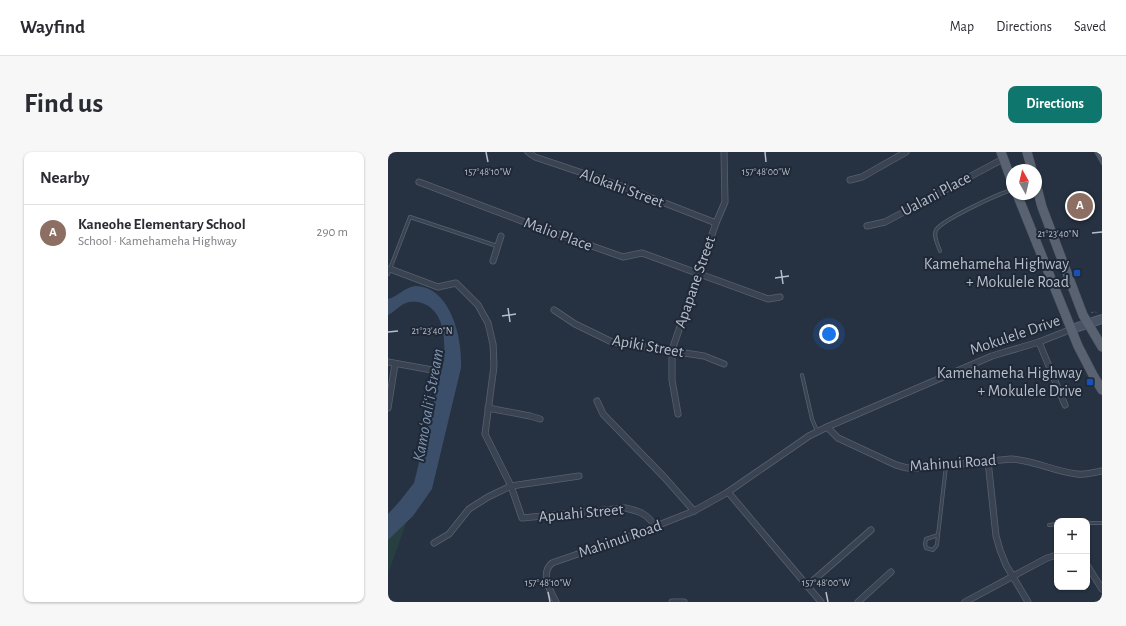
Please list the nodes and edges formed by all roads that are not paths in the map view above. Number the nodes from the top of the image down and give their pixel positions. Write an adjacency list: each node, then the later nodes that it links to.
1 (528, 152): 5 (street, Alokahi Street)
2 (724, 152): 14 (street, Apapane Street)
3 (906, 152): 9 (street)
4 (1027, 152): 7 (main road)
5 (537, 155): 14 (street, Alokahi Street)
6 (1002, 155): 8 (main road); 15 (street, Ualani Place)
7 (1030, 164)
8 (1006, 166)
9 (850, 180)
10 (419, 182): 21 (street, Malio Place)
11 (1006, 192): 18 (lane)
12 (1018, 200): 26 (main road)
13 (1040, 200): 25 (main road)
14 (716, 223): 21 (street, Apapane Street)
15 (867, 226)
16 (501, 236): 17 (street)
17 (498, 247): 19 (street); 20 (lane)
18 (940, 251)
19 (493, 260)
20 (389, 271): 39 (street)
21 (699, 274): 22 (street, Malio Place); 29 (street, Apapane Street)
22 (780, 297)
23 (554, 310): 29 (street, Apiki Street)
24 (1102, 318): 25 (street, Mokulele Drive)
25 (1089, 324): 26 (street, Mokulele Drive); 28 (main road)
26 (1072, 329): 27 (street, Mokulele Drive); 35 (main road)
27 (1039, 342): 37 (street); 42 (street, Mokulele Drive)
28 (1102, 347)
29 (672, 350): 32 (street, Apiki Street); 40 (street, Apapane Street)
30 (388, 362): 31 (street)
31 (395, 364): 33 (street); 38 (street)
32 (724, 364)
33 (432, 370)
34 (802, 375): 43 (lane)
35 (1102, 390)
36 (597, 401): 50 (street)
37 (1065, 405)
38 (388, 408)
39 (488, 408): 41 (street); 48 (street)
40 (678, 414)
41 (540, 419)
42 (827, 427): 43 (street, Mahinui Road); 45 (street, Mahinui Road)
43 (817, 432): 49 (street, Mahinui Road)
44 (988, 462): 45 (street, Mahinui Road); 46 (street, Mahinui Road); 62 (street)
45 (946, 466): 57 (lane)
46 (1102, 471)
47 (579, 476): 48 (street)
48 (511, 486): 55 (street, Apuahi Street); 58 (street)
49 (728, 492): 50 (street, Mahinui Road); 63 (street)
50 (694, 511): 55 (street, Mahinui Road)
51 (1090, 523): 52 (lane)
52 (1102, 523)
53 (1054, 524): 54 (lane)
54 (1049, 525)
55 (656, 527): 65 (street, Mahinui Road)
56 (871, 530): 63 (street)
57 (938, 535): 57 (lane)
58 (434, 543)
59 (1054, 556): 62 (street)
60 (1090, 570): 64 (street)
61 (891, 572): 69 (street)
62 (1013, 577): 70 (street); 71 (street)
63 (807, 586): 68 (street)
64 (1102, 589)
65 (556, 602)
66 (672, 602): 67 (street)
67 (684, 602)
68 (821, 602)
69 (858, 602)
70 (965, 602)
71 (1028, 602)

